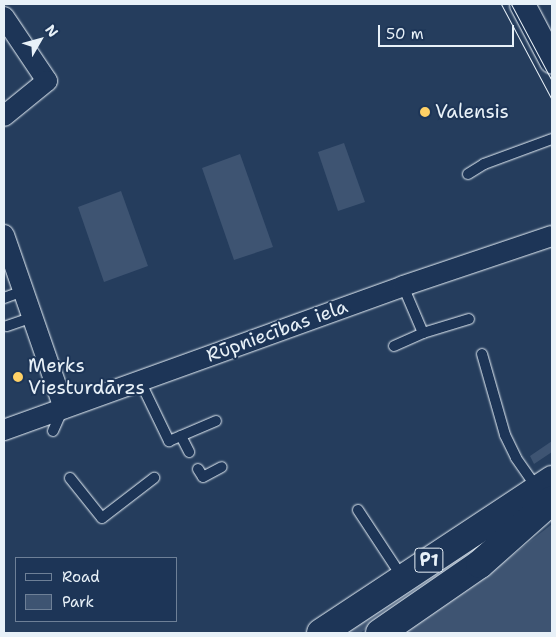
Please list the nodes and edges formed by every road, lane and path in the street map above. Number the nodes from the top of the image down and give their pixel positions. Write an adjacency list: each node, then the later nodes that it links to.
1 (522, 4): 3 (street)
2 (4, 18): 4 (street)
3 (552, 61)
4 (4, 116)
5 (552, 139): 6 (lane)
6 (468, 174)
7 (4, 235): 10 (street)
8 (552, 236): 9 (street, Rūpniecības iela)
9 (403, 286): 15 (lane); 18 (street, Rūpniecības iela)
10 (24, 291): 11 (lane); 12 (street)
11 (4, 298)
12 (33, 317): 14 (lane); 19 (street)
13 (468, 319): 15 (lane)
14 (7, 326)
15 (422, 333): 16 (lane)
16 (394, 346)
17 (482, 354): 29 (lane)
18 (140, 381): 19 (street, Rūpniecības iela); 23 (lane)
19 (64, 408): 21 (street, Rūpniecības iela); 22 (lane)
20 (216, 420): 23 (lane)
21 (4, 430)
22 (53, 431)
23 (182, 436): 24 (lane)
24 (189, 452)
25 (222, 467): 26 (lane)
26 (198, 469)
27 (70, 478): 28 (lane)
28 (154, 478)
29 (548, 490): 31 (main road, P1); 32 (main road, P1)
30 (358, 510): 33 (lane)
31 (465, 536): 32 (main road); 33 (main road, P1)
32 (480, 564): 35 (main road, P1)
33 (403, 578): 34 (main road, P1)
34 (321, 633)
35 (380, 633)

